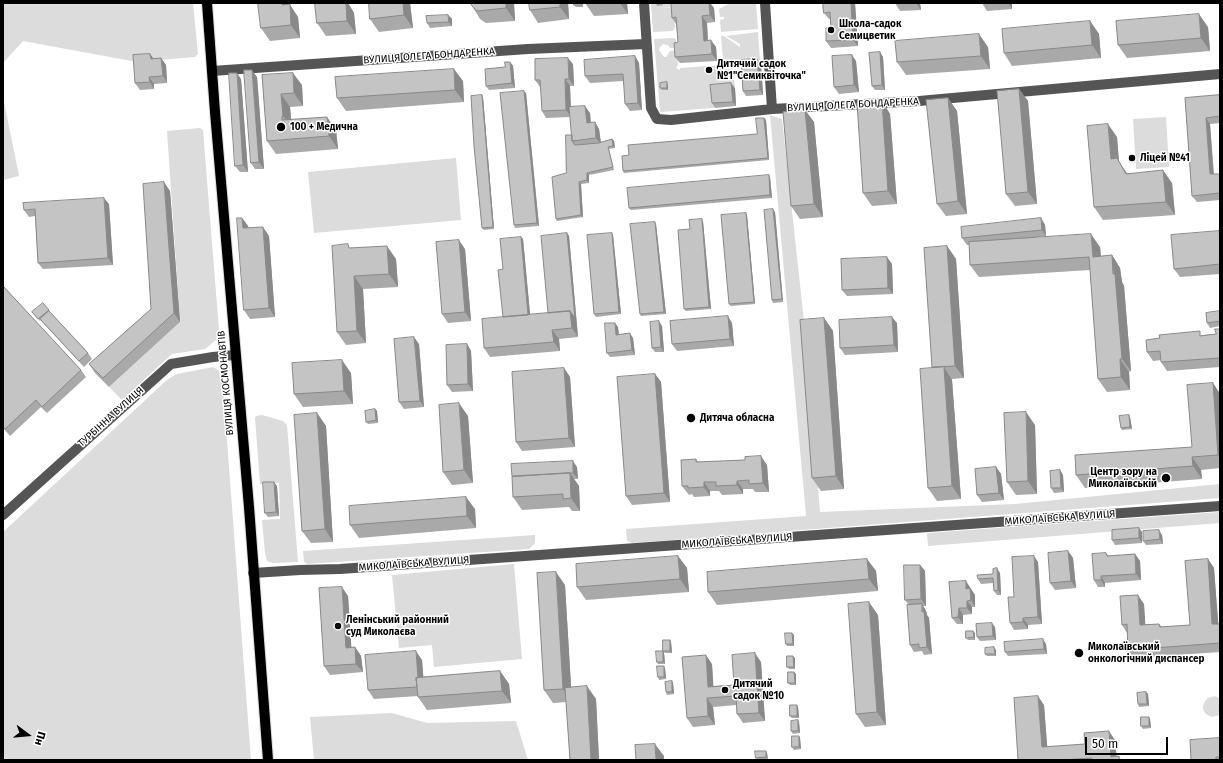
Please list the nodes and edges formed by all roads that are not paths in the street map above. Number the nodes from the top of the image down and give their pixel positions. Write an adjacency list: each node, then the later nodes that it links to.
1 (207, 3): 5 (main road, ВУЛИЦЯ КОСМОНАВТІВ)
2 (644, 3): 4 (street, ВУЛИЦЯ ОЛЕГА БОНДАРЕНКА)
3 (765, 3): 7 (street)
4 (646, 44): 5 (street, ВУЛИЦЯ ОЛЕГА БОНДАРЕНКА); 7 (street, ВУЛИЦЯ ОЛЕГА БОНДАРЕНКА)
5 (212, 71): 8 (main road, ВУЛИЦЯ КОСМОНАВТІВ)
6 (1220, 74): 7 (street, ВУЛИЦЯ ОЛЕГА БОНДАРЕНКА)
7 (772, 109)
8 (236, 355): 10 (street, ТУРБІННА ВУЛИЦЯ); 11 (main road, ВУЛИЦЯ КОСМОНАВТІВ)
9 (1220, 506): 11 (street, МИКОЛАЇВСЬКА ВУЛИЦЯ)
10 (3, 515)
11 (253, 573): 12 (main road, ВУЛИЦЯ КОСМОНАВТІВ)
12 (268, 760)

